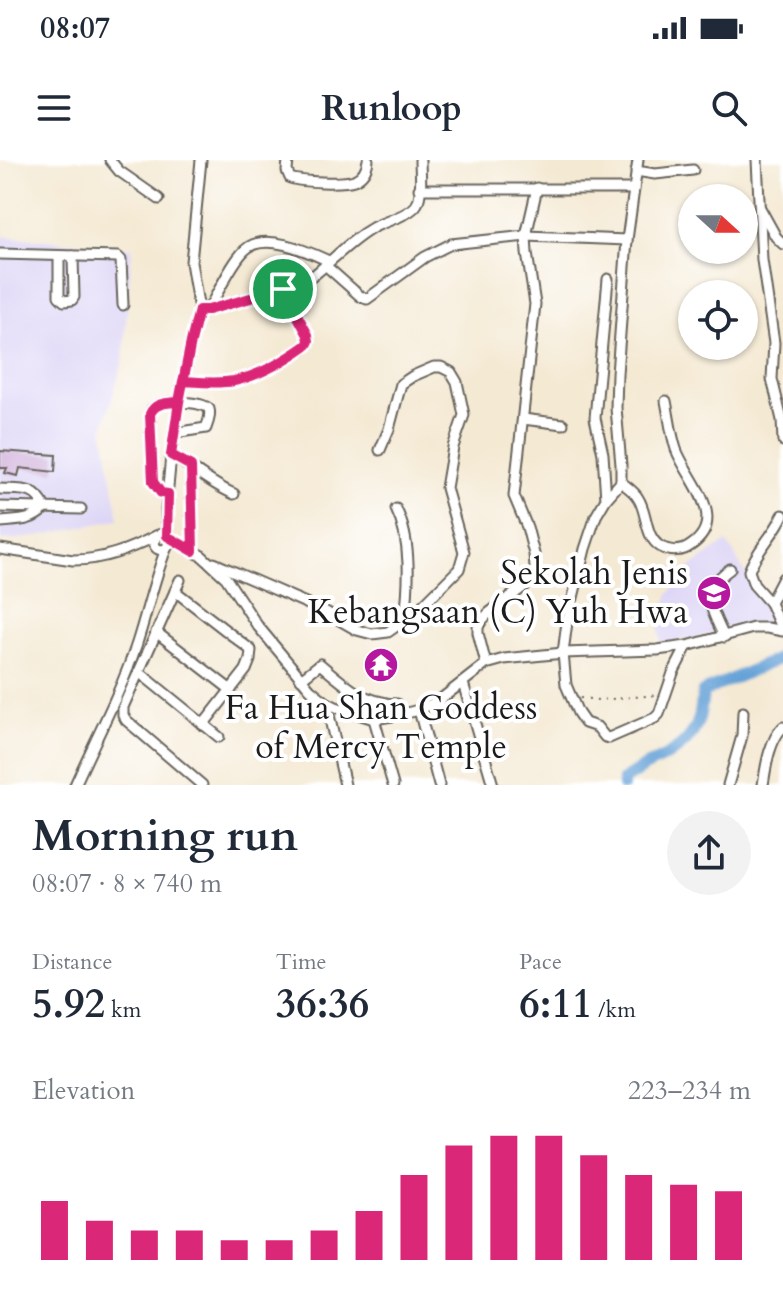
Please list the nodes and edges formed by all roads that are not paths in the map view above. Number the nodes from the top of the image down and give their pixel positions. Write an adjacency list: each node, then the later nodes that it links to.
1 (110, 160): 14 (street)
2 (201, 160): 26 (street)
3 (288, 160): 4 (street)
4 (368, 160)
5 (420, 160): 12 (street)
6 (638, 160): 9 (street)
7 (757, 160): 10 (street)
8 (693, 170): 9 (street)
9 (636, 171): 13 (street)
10 (758, 184)
11 (537, 188): 12 (street); 13 (street); 16 (street)
12 (419, 189): 22 (street)
13 (634, 189): 17 (street)
14 (159, 199)
15 (758, 205): 18 (street); 33 (street)
16 (526, 236): 17 (street); 22 (street); 30 (street)
17 (627, 240): 37 (street)
18 (783, 244)
19 (0, 254): 20 (street)
20 (59, 256): 21 (street); 21 (street)
21 (73, 256): 25 (street)
22 (327, 263): 24 (street); 26 (street)
23 (608, 279): 41 (street)
24 (283, 289): 26 (street); 27 (street)
25 (123, 305)
26 (204, 310): 27 (street)
27 (183, 381): 29 (street)
28 (666, 401): 37 (street)
29 (179, 402): 32 (street); 32 (street); 39 (street)
30 (523, 419): 31 (street); 65 (street)
31 (563, 424)
32 (174, 433): 35 (street)
33 (783, 441)
34 (380, 450): 57 (street)
35 (171, 455): 36 (street); 39 (street)
36 (191, 466): 40 (street); 50 (street)
37 (621, 482): 41 (street)
38 (0, 489): 43 (street)
39 (168, 494): 48 (street)
40 (234, 494)
41 (606, 499): 64 (street)
42 (0, 507): 43 (street)
43 (45, 508): 44 (street); 47 (street)
44 (81, 509)
45 (396, 509): 57 (street)
46 (783, 515): 56 (street)
47 (0, 522)
48 (162, 542): 49 (street); 50 (street); 61 (street)
49 (0, 550)
50 (193, 551): 51 (street)
51 (211, 562): 57 (street); 67 (street)
52 (730, 569): 60 (street)
53 (783, 578): 56 (street)
54 (180, 580): 55 (street)
55 (175, 591): 59 (street); 69 (street)
56 (770, 603): 58 (street)
57 (405, 620)
58 (782, 631): 60 (street)
59 (156, 632): 63 (street); 69 (street)
60 (724, 637): 62 (street)
61 (137, 643): 63 (street); 78 (street)
62 (687, 646): 64 (street); 64 (street)
63 (149, 649): 66 (street)
64 (563, 653): 65 (street)
65 (486, 664): 68 (street)
66 (139, 672): 75 (street); 79 (street)
67 (301, 679): 70 (street); 71 (street)
68 (463, 683): 72 (street); 83 (street)
69 (231, 690): 75 (street)
70 (326, 702): 74 (street); 80 (street)
71 (397, 704)
72 (419, 710): 74 (street); 82 (street)
73 (743, 712): 84 (street)
74 (374, 719): 81 (street)
75 (203, 725): 77 (street)
76 (783, 727): 85 (street)
77 (219, 737)
78 (75, 785)
79 (202, 785)
80 (345, 785)
81 (393, 785)
82 (439, 785)
83 (493, 785)
84 (728, 785)
85 (763, 785)

